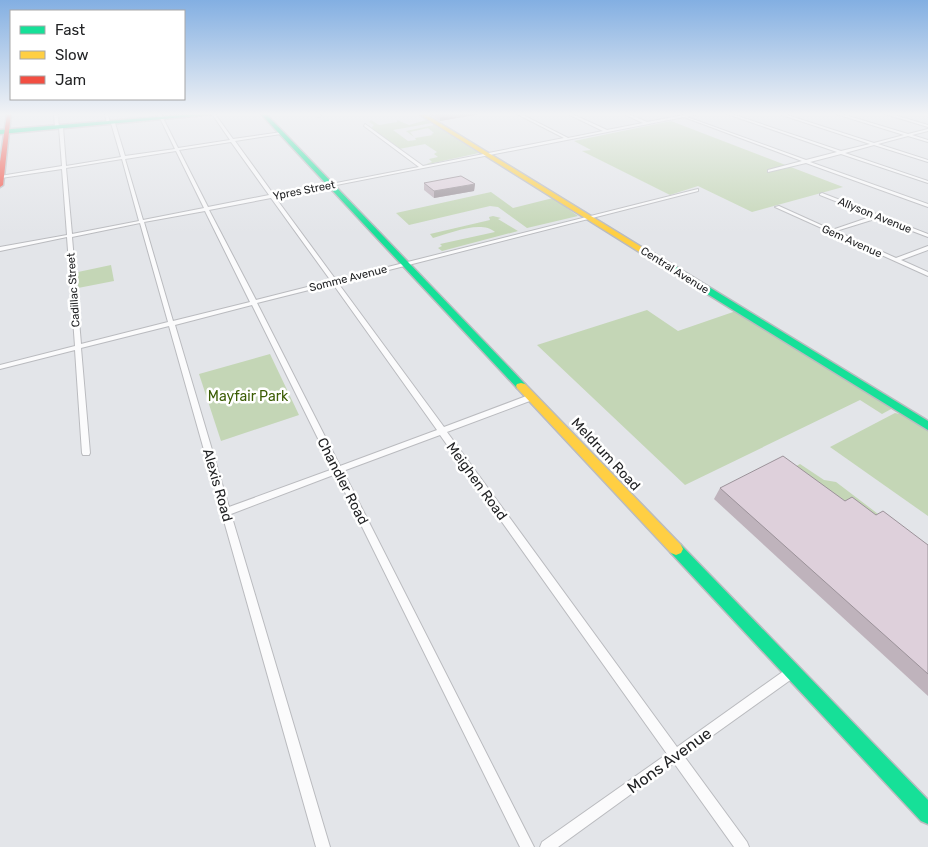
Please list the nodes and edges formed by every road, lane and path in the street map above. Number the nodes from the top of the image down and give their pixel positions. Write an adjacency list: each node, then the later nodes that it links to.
1 (2, 154): 21 (street)
2 (62, 154): 18 (street, Cadillac Street)
3 (121, 154): 15 (street, Alexis Road)
4 (150, 154): 15 (street)
5 (179, 154): 29 (street, Chandler Road)
6 (239, 154): 26 (street, Meighen Road)
7 (301, 154): 23 (street, Meldrum Road)
8 (404, 154): 19 (street)
9 (494, 154): 14 (street, Ypres Street)
10 (783, 154): 17 (street)
11 (835, 154): 17 (street)
12 (844, 154): 22 (street)
13 (907, 154): 16 (street)
14 (487, 155): 19 (street, Ypres Street); 31 (street, Central Avenue)
15 (123, 158): 18 (street); 32 (street, Alexis Road)
16 (928, 160)
17 (806, 162): 20 (street); 27 (street)
18 (64, 167): 21 (street); 34 (street, Cadillac Street)
19 (422, 167): 23 (street, Ypres Street)
20 (769, 170)
21 (0, 181)
22 (928, 182)
23 (331, 185): 26 (street, Ypres Street); 39 (street, Meldrum Road)
24 (696, 190): 31 (street, Somme Avenue)
25 (822, 194): 30 (street, Allyson Avenue)
26 (271, 196): 29 (street, Ypres Street); 41 (street, Meighen Road)
27 (928, 206)
28 (777, 207): 33 (street, Gem Avenue)
29 (206, 209): 32 (street, Ypres Street); 42 (street, Chandler Road)
30 (878, 216): 33 (street); 35 (street, Allyson Avenue)
31 (588, 217): 39 (street, Somme Avenue); 47 (street, Central Avenue)
32 (142, 221): 34 (street, Ypres Street); 43 (street, Alexis Road)
33 (832, 231): 38 (street, Gem Avenue)
34 (69, 235): 37 (street, Ypres Street); 44 (street, Cadillac Street)
35 (928, 236)
36 (928, 248): 38 (street)
37 (0, 249)
38 (896, 260): 40 (street, Gem Avenue)
39 (405, 263): 41 (street, Somme Avenue); 46 (street, Meldrum Road)
40 (928, 274)
41 (333, 282): 42 (street, Somme Avenue); 48 (street, Meighen Road)
42 (254, 302): 43 (street, Somme Avenue); 50 (street, Chandler Road)
43 (171, 323): 44 (street, Somme Avenue); 51 (street, Alexis Road)
44 (78, 347): 45 (street, Somme Avenue); 49 (street, Cadillac Street)
45 (0, 367)
46 (532, 397): 48 (street); 52 (street, Meldrum Road)
47 (928, 426)
48 (441, 431): 50 (street); 53 (street, Meighen Road)
49 (86, 453)
50 (338, 470): 51 (street); 56 (street, Chandler Road)
51 (226, 512): 55 (street, Alexis Road)
52 (792, 672): 53 (street, Mons Avenue); 54 (street, Meldrum Road)
53 (676, 755): 57 (street, Mons Avenue); 58 (street, Meighen Road)
54 (928, 814)
55 (324, 847)
56 (527, 847)
57 (547, 847)
58 (742, 847)

